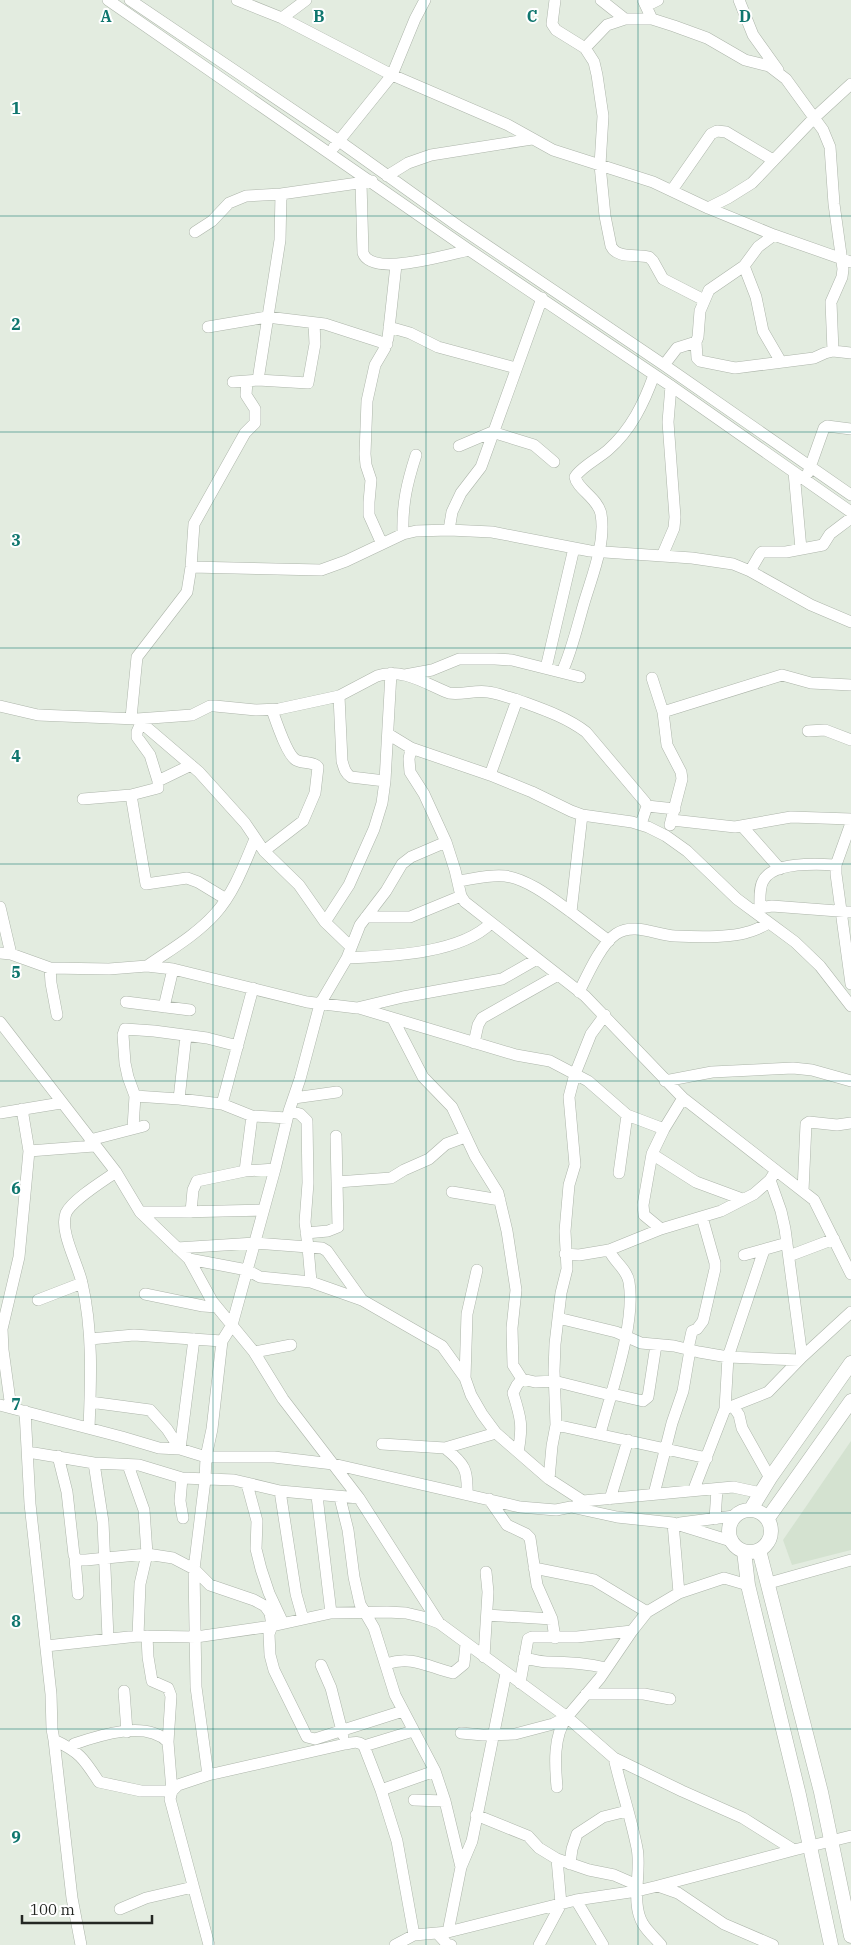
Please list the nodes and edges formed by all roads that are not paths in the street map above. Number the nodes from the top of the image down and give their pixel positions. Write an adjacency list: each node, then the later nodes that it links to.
1 (108, 0): 21 (street)
2 (130, 0): 20 (street)
3 (237, 0): 11 (street)
4 (306, 0): 11 (street)
5 (425, 0): 16 (street)
6 (555, 0): 14 (street)
7 (601, 0): 12 (street)
8 (658, 0): 10 (street)
9 (738, 0): 15 (street)
10 (644, 3): 13 (street)
11 (282, 18): 16 (street)
12 (625, 19): 13 (street); 14 (street)
13 (652, 19): 15 (street)
14 (585, 48): 23 (street)
15 (779, 72): 18 (street)
16 (392, 75): 19 (street); 20 (street)
17 (851, 84): 18 (street)
18 (814, 118): 22 (street); 32 (street)
19 (532, 139): 23 (street); 24 (street)
20 (339, 141): 21 (street); 24 (street)
21 (330, 153): 25 (street)
22 (773, 160): 26 (street); 28 (street)
23 (600, 165): 26 (street); 36 (street)
24 (387, 176): 46 (street)
25 (366, 182): 27 (street); 31 (street); 33 (street)
26 (672, 190): 28 (street)
27 (281, 194): 29 (street); 37 (street)
28 (708, 208): 30 (street)
29 (195, 232)
30 (774, 235): 32 (street); 34 (street)
31 (469, 250): 33 (street); 35 (street)
32 (847, 260): 43 (street)
33 (396, 264): 40 (street)
34 (744, 266): 36 (street); 45 (street)
35 (542, 298): 47 (street); 48 (street)
36 (704, 300): 41 (street)
37 (267, 317): 38 (street); 39 (street); 49 (street)
38 (314, 323): 42 (street); 49 (street)
39 (208, 327)
40 (389, 327): 42 (street); 47 (street)
41 (696, 342): 45 (street); 46 (street)
42 (387, 344): 65 (street)
43 (833, 351): 44 (street); 45 (street)
44 (851, 353)
45 (781, 362)
46 (664, 365): 57 (street)
47 (516, 368): 53 (street)
48 (654, 375): 51 (street); 68 (street)
49 (252, 380): 50 (street); 70 (street)
50 (233, 382)
51 (671, 386): 58 (street); 69 (street)
52 (851, 429): 57 (street)
53 (492, 432): 54 (street); 56 (street); 63 (street)
54 (459, 446)
55 (416, 455): 64 (street)
56 (554, 462)
57 (810, 467): 59 (street); 60 (street)
58 (794, 472): 59 (street); 67 (street)
59 (806, 480): 61 (street)
60 (851, 495)
61 (851, 512)
62 (851, 518): 67 (street)
63 (449, 530): 64 (street); 66 (street)
64 (402, 534): 65 (street)
65 (382, 544): 70 (street)
66 (574, 548): 68 (street); 73 (street)
67 (801, 549): 71 (street)
68 (598, 552): 69 (street); 74 (street)
69 (662, 556): 71 (street)
70 (191, 567): 85 (street)
71 (750, 571): 72 (street)
72 (851, 622)
73 (546, 668): 74 (street); 76 (street)
74 (562, 672): 77 (street)
75 (392, 673): 76 (street); 80 (street); 87 (street)
76 (405, 675): 81 (street)
77 (580, 677)
78 (652, 678): 84 (street)
79 (851, 685): 84 (street)
80 (339, 696): 83 (street); 92 (street)
81 (517, 700): 91 (street); 96 (street)
82 (0, 706): 85 (street)
83 (272, 710): 85 (street); 106 (street)
84 (662, 712): 98 (street)
85 (137, 720): 90 (street); 93 (street)
86 (808, 731): 88 (street)
87 (388, 734): 89 (street); 92 (street)
88 (851, 740)
89 (411, 748): 91 (street); 105 (street)
90 (191, 765): 93 (street); 104 (street)
91 (490, 775): 97 (street)
92 (385, 781): 117 (street)
93 (158, 782): 94 (street)
94 (131, 795): 95 (street); 111 (street)
95 (83, 799)
96 (647, 806): 98 (street); 101 (street)
97 (582, 814): 101 (street); 114 (street)
98 (674, 814): 102 (street); 103 (street)
99 (851, 819): 102 (street)
100 (851, 823): 107 (street)
101 (641, 824): 103 (street)
102 (742, 826): 108 (street)
103 (666, 836): 113 (street)
104 (255, 839): 106 (street); 111 (street)
105 (446, 842): 109 (street); 116 (street)
106 (264, 851): 117 (street)
107 (836, 864): 108 (street); 115 (street)
108 (780, 869): 113 (street)
109 (458, 881): 110 (street); 114 (street)
110 (461, 896): 116 (street); 118 (street)
111 (226, 899): 124 (street)
112 (0, 907): 122 (street)
113 (756, 909): 115 (street); 119 (street)
114 (571, 912): 120 (street)
115 (846, 912): 128 (street)
116 (366, 917): 121 (street)
117 (325, 922): 121 (street)
118 (491, 923): 121 (street); 123 (street)
119 (770, 923): 120 (street); 133 (street)
120 (609, 941): 130 (street)
121 (349, 952): 132 (street)
122 (6, 953): 125 (street)
123 (537, 959): 127 (street); 135 (street)
124 (147, 966): 125 (street); 126 (street)
125 (50, 968): 137 (street)
126 (173, 968): 129 (street); 134 (street)
127 (558, 975): 130 (street); 142 (street)
128 (851, 984)
129 (253, 988): 132 (street); 143 (street)
130 (579, 992): 138 (street)
131 (126, 1002): 134 (street)
132 (320, 1004): 135 (street); 149 (street)
133 (851, 1006)
134 (164, 1007): 136 (street)
135 (357, 1008): 139 (street)
136 (190, 1010)
137 (57, 1015)
138 (605, 1015): 144 (street); 145 (street)
139 (393, 1019): 142 (street); 162 (street)
140 (0, 1022): 152 (street)
141 (186, 1036): 143 (street); 148 (street); 151 (street)
142 (474, 1043): 144 (street)
143 (238, 1046): 153 (street)
144 (575, 1074): 157 (street); 189 (street)
145 (664, 1081): 146 (street); 150 (street)
146 (851, 1081)
147 (337, 1092): 149 (street)
148 (135, 1096): 151 (street); 163 (street)
149 (294, 1098): 156 (street)
150 (683, 1098): 160 (street); 170 (street)
151 (179, 1099): 153 (street)
152 (61, 1103): 154 (street); 163 (street)
153 (222, 1104): 158 (street)
154 (22, 1109): 155 (street); 164 (street)
155 (0, 1113)
156 (288, 1114): 158 (street); 166 (street); 181 (street)
157 (627, 1115): 160 (street); 169 (street)
158 (252, 1116): 167 (street)
159 (851, 1123): 172 (street)
160 (664, 1129): 165 (street)
161 (336, 1136): 171 (street)
162 (465, 1137): 171 (street); 175 (street)
163 (92, 1143): 164 (street); 168 (street)
164 (29, 1151): 222 (street)
165 (652, 1154): 174 (street); 180 (street)
166 (275, 1169): 167 (street); 176 (street)
167 (245, 1171): 178 (street)
168 (116, 1172): 177 (street); 197 (street)
169 (619, 1173)
170 (773, 1176): 172 (street); 174 (street); 184 (street)
171 (337, 1182): 181 (street)
172 (802, 1191): 182 (street)
173 (452, 1192): 175 (street)
174 (742, 1199): 179 (street)
175 (500, 1200): 217 (street)
176 (263, 1210): 178 (street); 183 (street)
177 (140, 1212): 178 (street); 186 (street)
178 (191, 1212)
179 (702, 1217): 180 (street); 211 (street)
180 (661, 1229): 187 (street)
181 (306, 1233): 185 (street)
182 (834, 1239): 191 (street); 195 (street)
183 (255, 1243): 185 (street); 186 (street); 193 (street)
184 (787, 1243): 188 (street); 191 (street)
185 (308, 1247): 196 (street); 200 (street)
186 (177, 1248): 192 (street)
187 (609, 1250): 189 (street); 205 (street)
188 (764, 1250): 190 (street); 213 (street)
189 (565, 1254): 203 (street)
190 (744, 1255)
191 (789, 1256): 214 (street)
192 (189, 1259): 193 (street); 201 (street)
193 (248, 1270): 196 (street); 204 (street)
194 (478, 1270): 216 (street)
195 (851, 1274)
196 (311, 1282): 200 (street)
197 (82, 1283): 199 (street); 206 (street)
198 (145, 1294): 201 (street)
199 (38, 1300)
200 (362, 1300): 216 (street)
201 (217, 1308): 204 (street)
202 (851, 1312): 214 (street)
203 (558, 1318): 205 (street); 218 (street)
204 (232, 1325): 208 (street); 212 (street)
205 (626, 1337): 210 (street); 219 (street)
206 (90, 1339): 207 (street); 221 (street)
207 (194, 1339): 208 (street); 233 (street)
208 (222, 1340): 237 (street)
209 (291, 1345): 212 (street)
210 (656, 1345): 211 (street); 219 (street)
211 (689, 1350): 213 (street); 232 (street)
212 (254, 1352): 240 (street)
213 (728, 1357): 214 (street); 223 (street)
214 (801, 1358): 223 (street)
215 (851, 1362): 243 (main road)
216 (465, 1378): 227 (street)
217 (522, 1380): 218 (street); 235 (street)
218 (554, 1381): 219 (street); 225 (street)
219 (610, 1395): 228 (street)
220 (851, 1401): 263 (main road)
221 (90, 1402): 226 (street); 233 (street)
222 (5, 1407): 224 (street)
223 (729, 1408): 238 (street); 243 (street)
224 (25, 1412): 226 (street); 234 (street)
225 (556, 1425): 228 (street); 244 (street)
226 (89, 1428): 233 (street)
227 (496, 1433): 231 (street); 235 (street)
228 (600, 1434): 229 (street)
229 (628, 1440): 232 (street); 256 (street)
230 (382, 1444): 231 (street)
231 (446, 1448): 251 (street)
232 (666, 1448): 238 (street); 252 (street)
233 (180, 1449): 237 (street)
234 (28, 1452): 236 (street); 295 (street)
235 (518, 1452): 244 (street)
236 (58, 1456): 239 (street); 270 (street)
237 (206, 1457): 240 (street); 245 (street)
238 (706, 1458): 247 (street)
239 (94, 1463): 241 (street); 271 (street)
240 (333, 1464): 251 (street); 255 (street)
241 (128, 1465): 242 (street); 269 (street)
242 (182, 1478): 245 (street); 262 (street)
243 (770, 1478): 250 (main road)
244 (549, 1479): 258 (street)
245 (205, 1480): 246 (street); 274 (street)
246 (247, 1484): 249 (street); 286 (street)
247 (694, 1489): 248 (street); 252 (street)
248 (717, 1489): 250 (street); 264 (street)
249 (280, 1491): 253 (street); 285 (street)
250 (762, 1493): 260 (main road)
251 (468, 1494): 257 (street)
252 (654, 1494): 256 (street)
253 (317, 1496): 254 (street); 282 (street)
254 (340, 1498): 255 (street); 280 (street)
255 (359, 1498): 287 (street)
256 (610, 1498): 258 (street)
257 (489, 1499): 259 (street); 273 (street)
258 (583, 1501): 259 (street)
259 (571, 1507): 265 (street)
260 (751, 1510): 261 (main road); 263 (main road)
261 (734, 1516): 264 (street); 266 (main road)
262 (183, 1518)
263 (768, 1518): 267 (main road)
264 (715, 1519): 265 (street)
265 (673, 1523): 266 (street); 279 (street)
266 (731, 1541): 268 (main road)
267 (759, 1550): 268 (main road); 276 (main road)
268 (744, 1551): 277 (main road)
269 (146, 1554): 271 (street); 274 (street); 290 (street)
270 (75, 1558): 271 (street); 278 (street)
271 (104, 1558): 292 (street)
272 (850, 1563): 276 (street)
273 (534, 1568): 281 (street); 284 (street)
274 (194, 1569): 288 (street); 291 (street)
275 (486, 1572): 283 (street)
276 (769, 1583): 329 (main road)
277 (748, 1584): 279 (street); 330 (main road)
278 (78, 1594)
279 (679, 1594): 281 (street)
280 (364, 1611): 282 (street); 287 (street); 298 (street)
281 (648, 1612): 289 (street)
282 (331, 1613): 285 (street)
283 (487, 1615): 284 (street); 296 (street)
284 (552, 1618): 293 (street)
285 (303, 1619): 286 (street)
286 (284, 1623): 288 (street)
287 (439, 1623): 294 (street)
288 (272, 1626): 291 (street); 308 (street)
289 (632, 1631): 293 (street); 300 (street)
290 (142, 1636): 291 (street); 292 (street); 314 (street)
291 (196, 1637): 320 (street)
292 (108, 1638): 295 (street)
293 (556, 1638): 297 (street)
294 (466, 1644): 296 (street); 298 (street)
295 (46, 1646): 313 (street)
296 (484, 1657): 301 (street)
297 (524, 1658): 300 (street); 302 (street)
298 (386, 1664): 306 (street)
299 (321, 1665): 308 (street)
300 (606, 1668): 304 (street)
301 (506, 1673): 302 (street); 312 (street)
302 (520, 1684): 307 (street)
303 (124, 1691): 310 (street)
304 (586, 1694): 305 (street); 307 (street)
305 (670, 1699)
306 (403, 1711): 308 (street); 309 (street)
307 (567, 1717): 312 (street); 318 (street); 321 (street)
308 (341, 1730): 315 (street)
309 (414, 1731): 316 (street); 319 (street)
310 (126, 1732): 314 (street); 317 (street)
311 (462, 1733): 312 (street)
312 (494, 1735): 327 (street)
313 (54, 1740): 317 (street); 344 (street)
314 (168, 1742): 323 (street)
315 (345, 1744): 316 (street); 320 (street)
316 (364, 1746): 322 (street)
317 (73, 1748): 323 (street)
318 (614, 1758): 326 (street); 331 (street)
319 (435, 1771): 322 (street); 325 (street)
320 (208, 1775): 323 (street)
321 (556, 1787)
322 (381, 1790): 341 (street)
323 (172, 1791): 336 (street)
324 (414, 1800): 325 (street)
325 (445, 1801): 334 (street)
326 (627, 1811): 333 (street); 337 (street)
327 (476, 1815): 332 (street); 334 (street)
328 (851, 1836): 329 (street)
329 (831, 1840): 330 (street); 342 (main road)
330 (810, 1845): 331 (street); 351 (main road)
331 (794, 1850): 335 (street)
332 (556, 1859): 333 (street); 339 (street)
333 (570, 1864): 337 (street)
334 (461, 1867): 343 (street)
335 (658, 1886): 337 (street); 350 (street)
336 (193, 1887): 340 (street); 345 (street)
337 (637, 1888): 338 (street); 349 (street)
338 (576, 1900): 339 (street); 348 (street)
339 (561, 1904): 343 (street); 347 (street)
340 (120, 1909)
341 (414, 1936): 343 (street); 346 (street)
342 (851, 1936)
343 (446, 1940)
344 (81, 1945)
345 (209, 1945)
346 (395, 1945)
347 (539, 1945)
348 (603, 1945)
349 (661, 1945)
350 (773, 1945)
351 (830, 1945)

